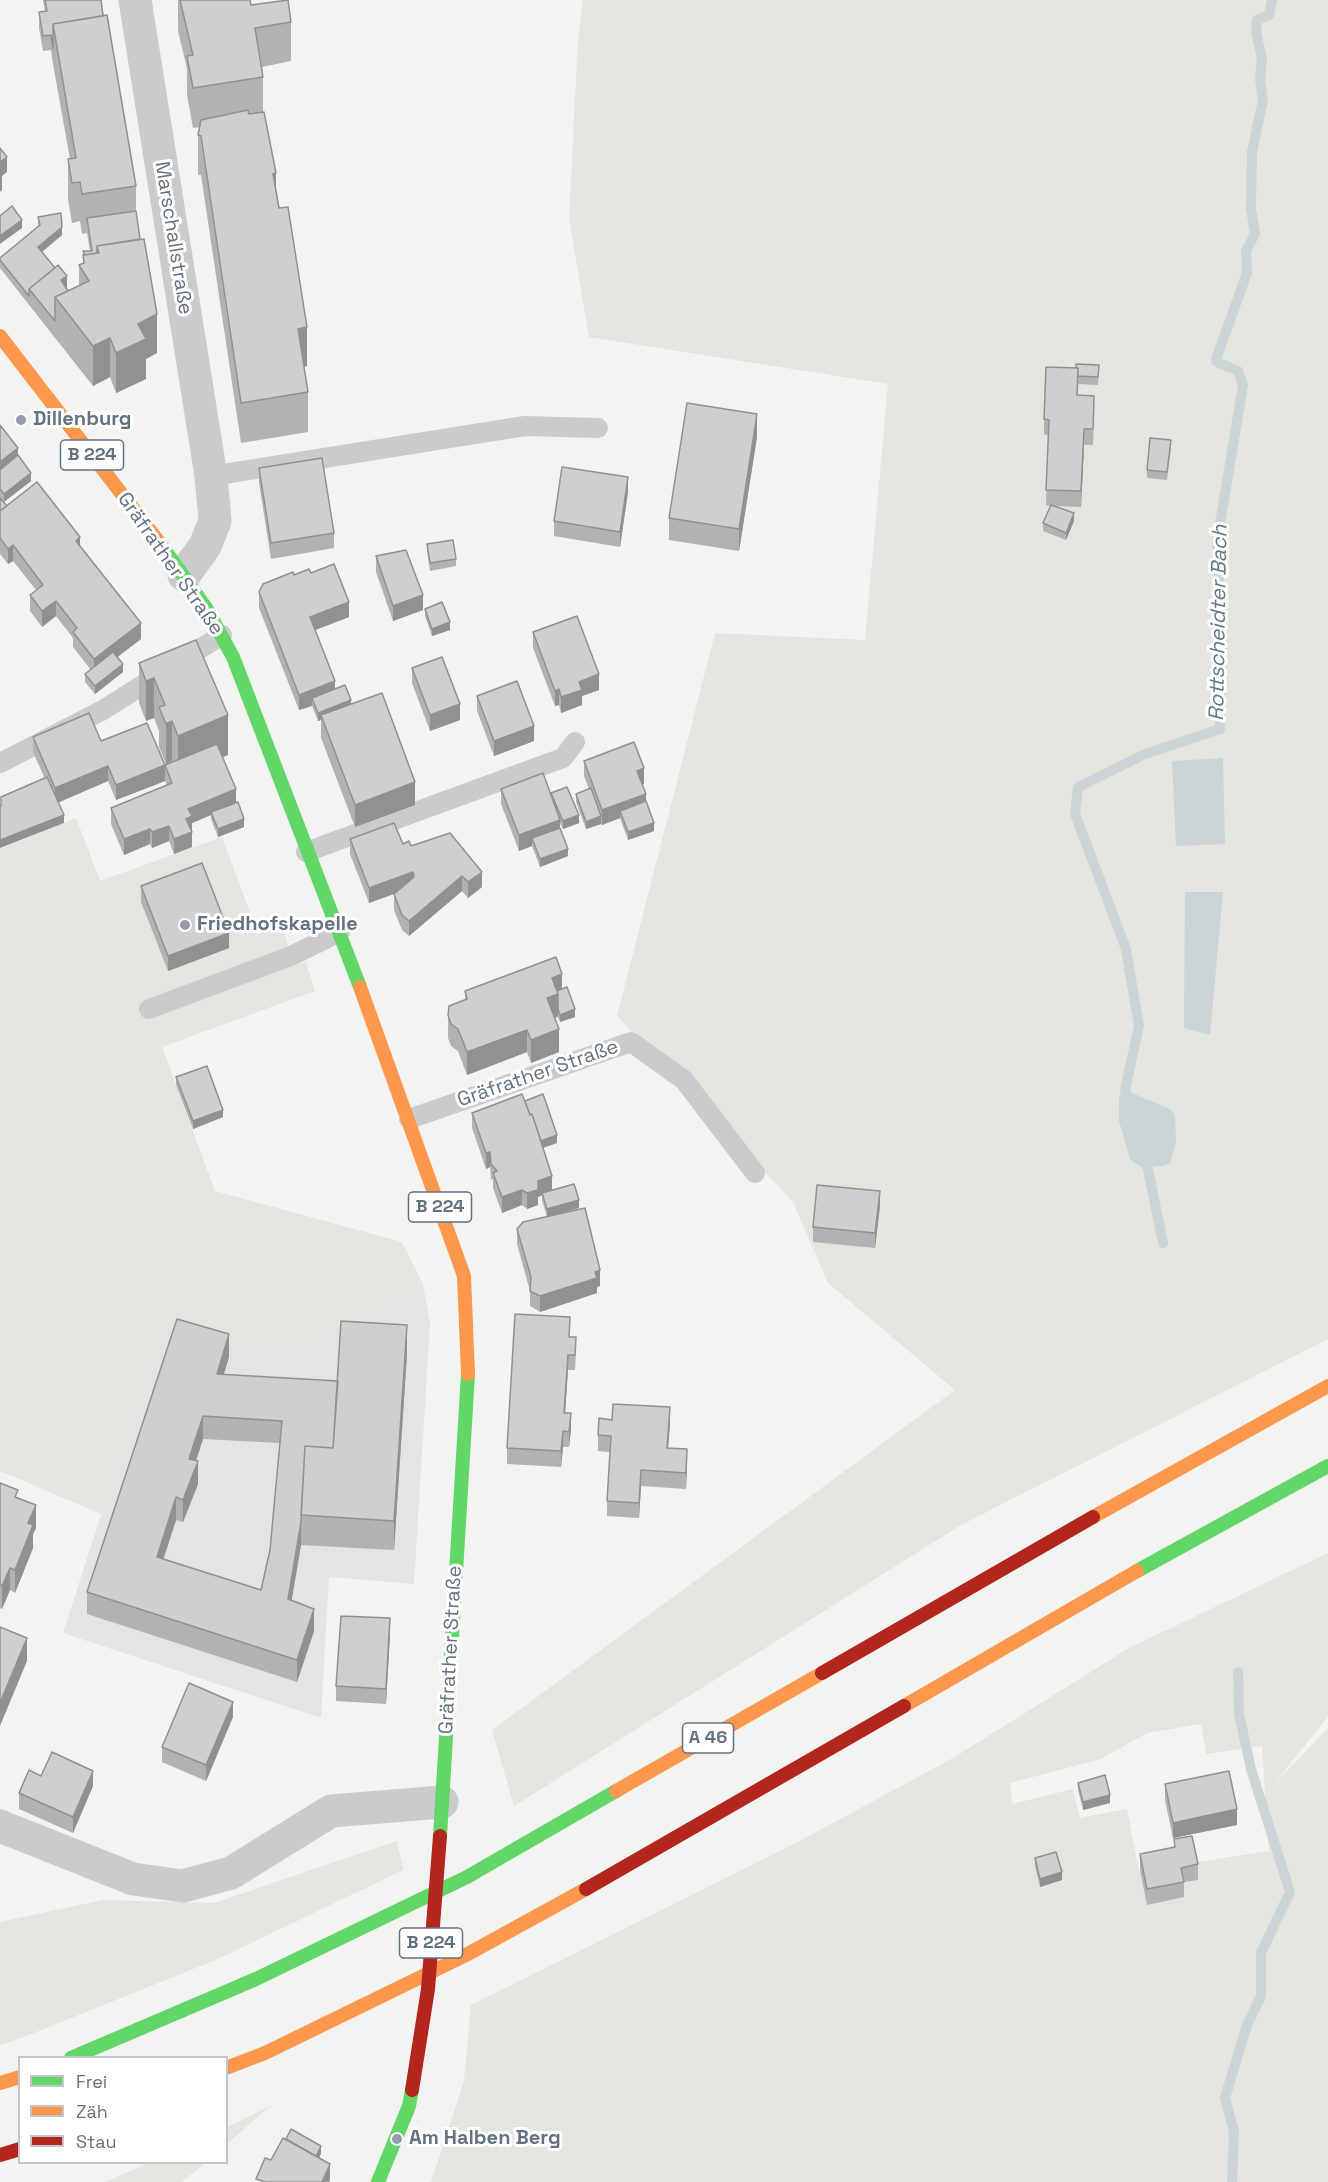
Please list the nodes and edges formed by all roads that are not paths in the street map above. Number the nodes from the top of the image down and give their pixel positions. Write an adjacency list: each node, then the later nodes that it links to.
1 (135, 0): 4 (street, Marschallstraße)
2 (0, 336): 5 (main road, Gräfrather Straße / B 224)
3 (598, 428): 4 (lane)
4 (211, 476): 5 (street, Marschallstraße)
5 (184, 575): 6 (main road, Gräfrather Straße / B 224)
6 (222, 636): 8 (lane); 9 (main road, Gräfrather Straße / B 224)
7 (575, 742): 9 (lane)
8 (0, 763)
9 (306, 852): 10 (main road, Gräfrather Straße / B 224)
10 (340, 932): 11 (lane); 12 (main road, Gräfrather Straße / B 224)
11 (149, 1009)
12 (409, 1119): 13 (lane, Gräfrather Straße); 16 (main road, Gräfrather Straße / B 224)
13 (755, 1173)
14 (1328, 1386): 18 (main road, A 46)
15 (1328, 1466): 19 (main road)
16 (442, 1808): 17 (street); 24 (main road, Gräfrather Straße / B 224)
17 (0, 1826)
18 (76, 2056)
19 (228, 2067)
20 (18, 2077): 21 (main road)
21 (0, 2083)
22 (18, 2150): 23 (main road)
23 (0, 2155)
24 (378, 2182)

